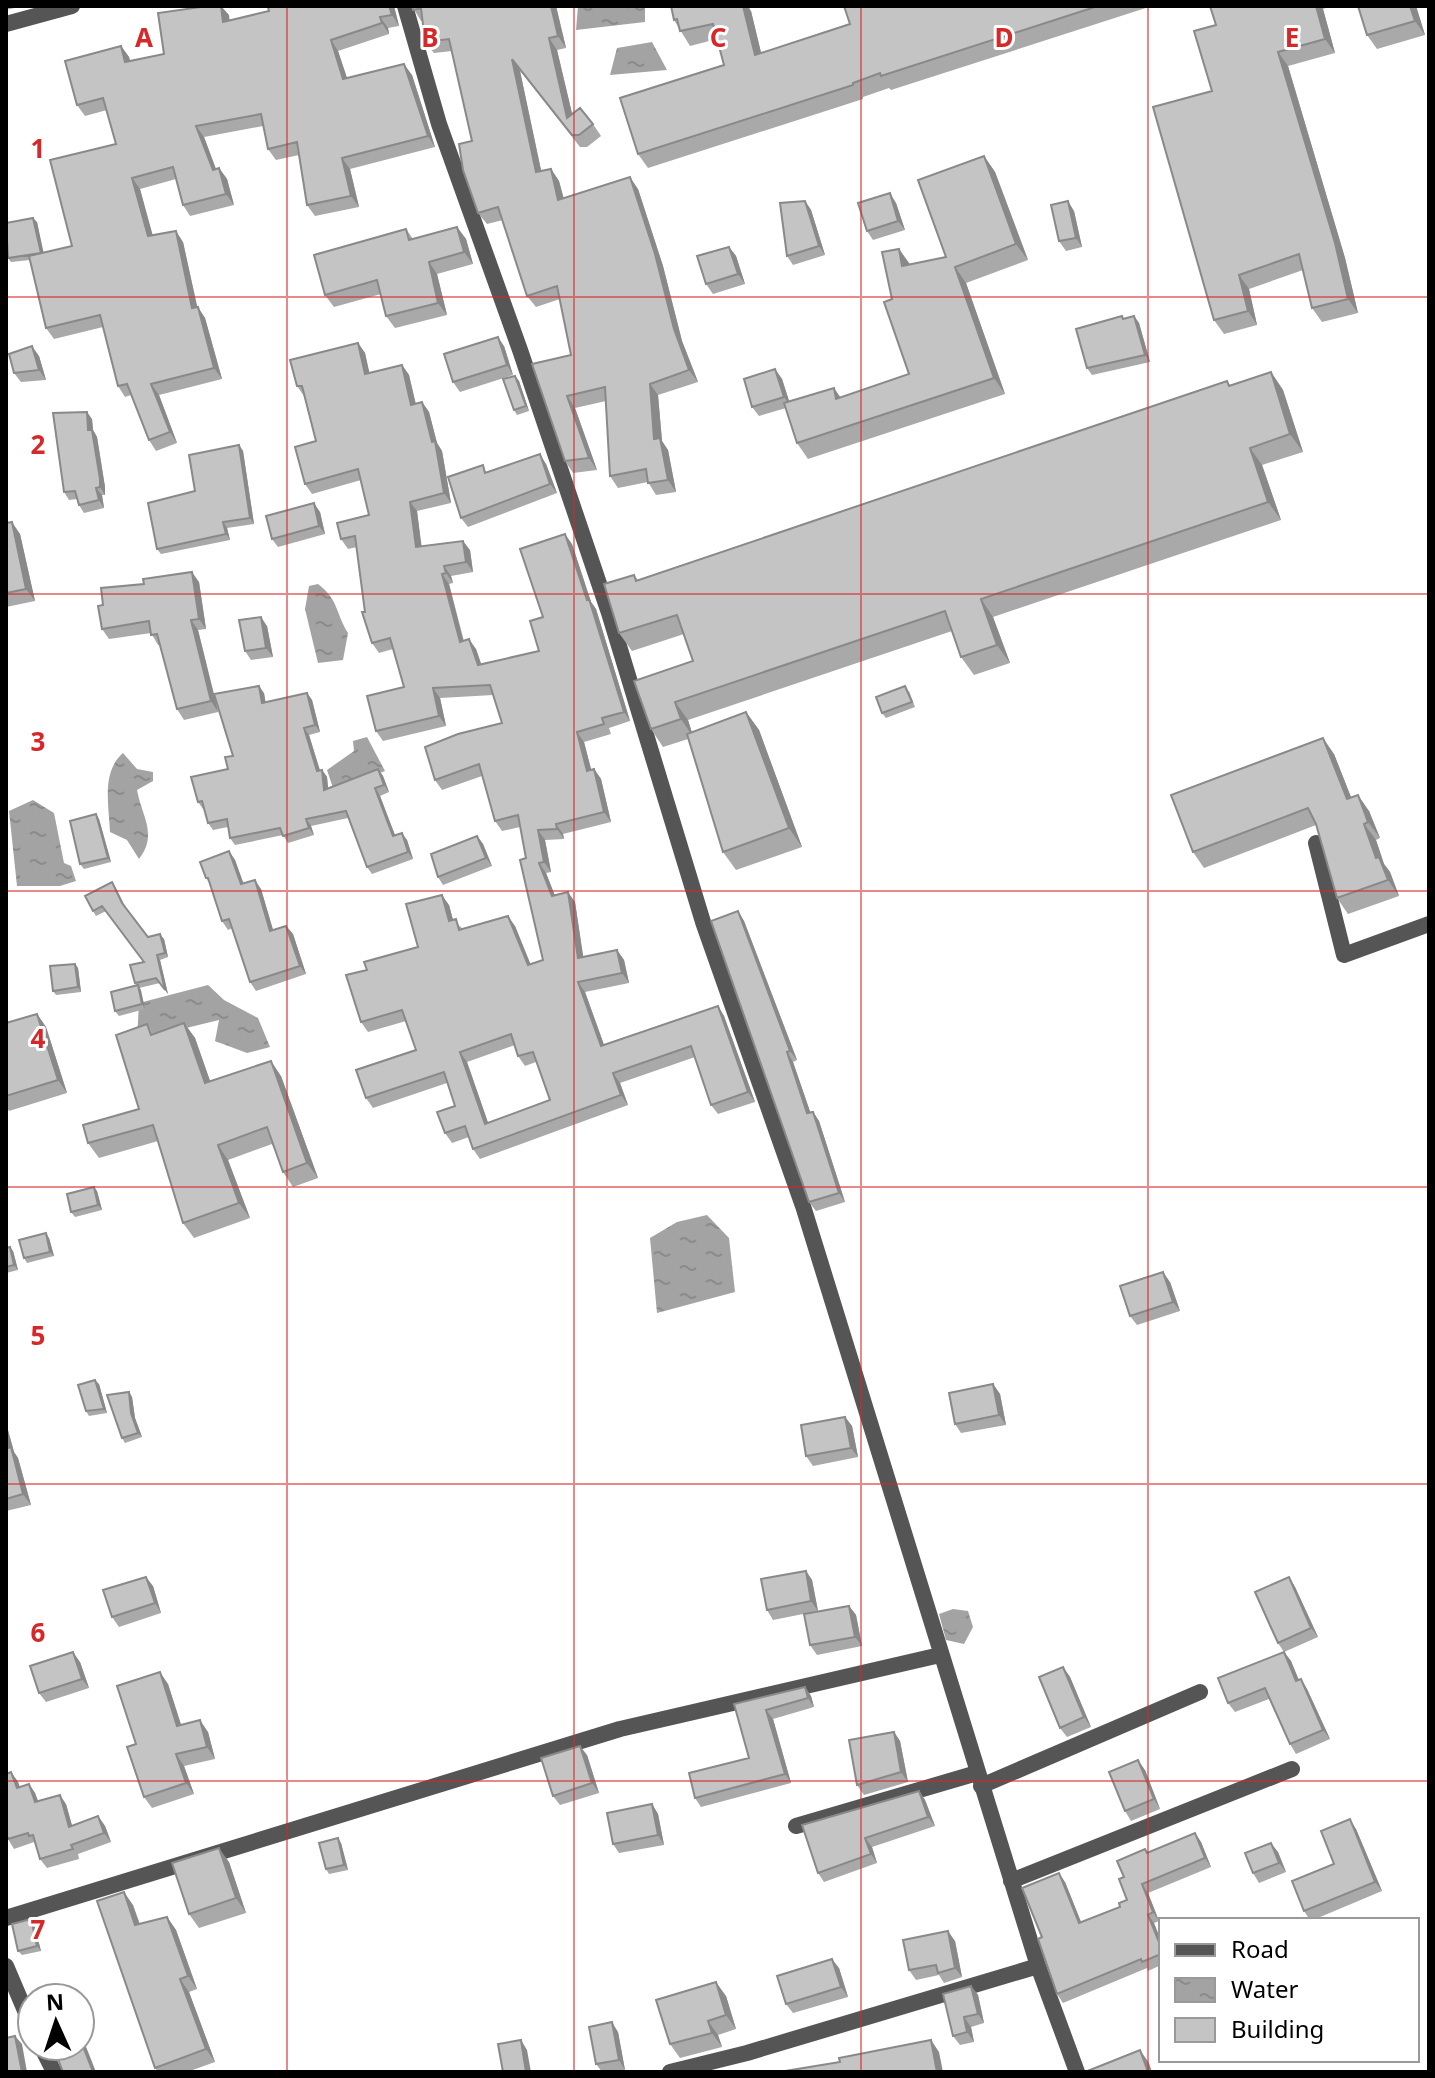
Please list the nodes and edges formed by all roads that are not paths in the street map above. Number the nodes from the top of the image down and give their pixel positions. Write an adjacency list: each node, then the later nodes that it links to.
1 (72, 6): 3 (street)
2 (405, 6): 6 (street)
3 (6, 24)
4 (1316, 843): 5 (street)
5 (1429, 924)
6 (940, 1655): 9 (street); 12 (street)
7 (1200, 1692): 9 (street)
8 (1292, 1769): 11 (street)
9 (979, 1779): 10 (street); 11 (street)
10 (796, 1826)
11 (1011, 1881): 14 (street)
12 (6, 1918)
13 (6, 1966): 15 (street)
14 (1038, 1966): 16 (street); 17 (street)
15 (16, 1989)
16 (670, 2072)
17 (1077, 2072)

